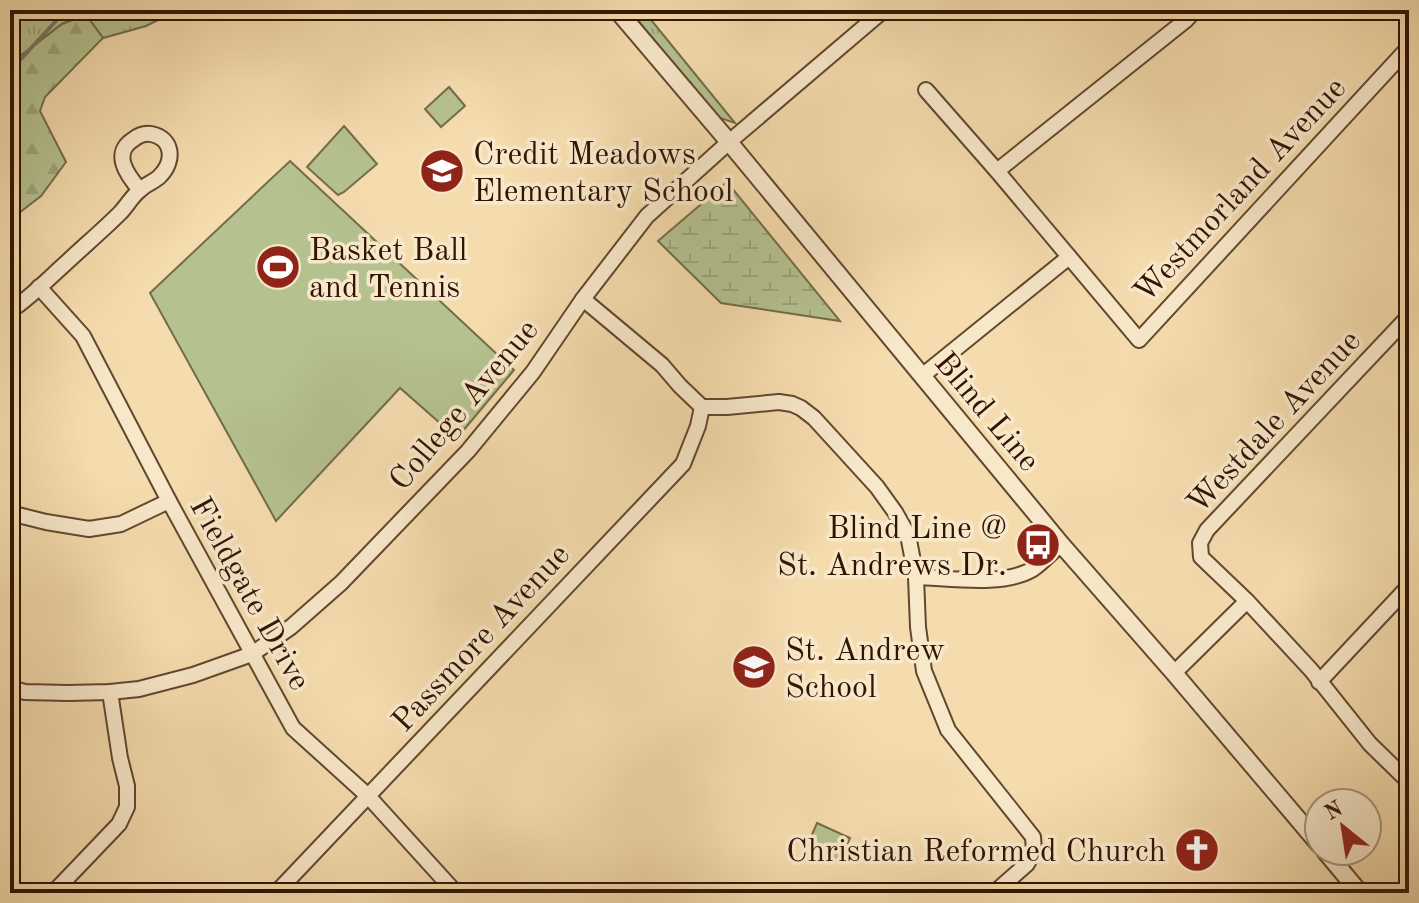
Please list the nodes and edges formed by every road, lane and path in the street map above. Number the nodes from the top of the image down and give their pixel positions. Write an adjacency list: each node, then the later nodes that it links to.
1 (617, 10): 6 (street, Blind Line)
2 (884, 10): 6 (street, College Avenue)
3 (1195, 10): 7 (street)
4 (1409, 47): 9 (street, Westmorland Avenue)
5 (926, 90): 7 (street, Westmorland Avenue)
6 (729, 142): 11 (street, College Avenue); 14 (street, Blind Line)
7 (997, 171): 9 (street, Westmorland Avenue)
8 (140, 190): 10 (street)
9 (1069, 257): 14 (street)
10 (39, 287): 12 (street); 16 (street, Fieldgate Drive)
11 (583, 299): 15 (street); 22 (street, College Avenue)
12 (10, 311)
13 (1409, 316): 21 (street, Westdale Avenue)
14 (922, 376): 18 (street, Blind Line)
15 (702, 407): 19 (street); 28 (street, Passmore Avenue)
16 (169, 501): 17 (street); 22 (street, Fieldgate Drive)
17 (10, 513)
18 (1061, 544): 19 (street); 23 (street, Blind Line)
19 (916, 577): 34 (street)
20 (1409, 586): 24 (street)
21 (1247, 601): 23 (street); 24 (street)
22 (252, 654): 26 (street, College Avenue); 28 (street, Fieldgate Drive)
23 (1174, 673): 29 (street, Blind Line)
24 (1319, 682): 27 (street)
25 (10, 688): 26 (street, College Avenue)
26 (110, 692): 31 (street)
27 (1409, 782)
28 (368, 796): 32 (street, Passmore Avenue); 33 (street, Fieldgate Drive)
29 (1303, 825)
30 (1338, 867): 35 (street)
31 (53, 893)
32 (276, 893)
33 (456, 893)
34 (994, 893)
35 (1360, 893)

